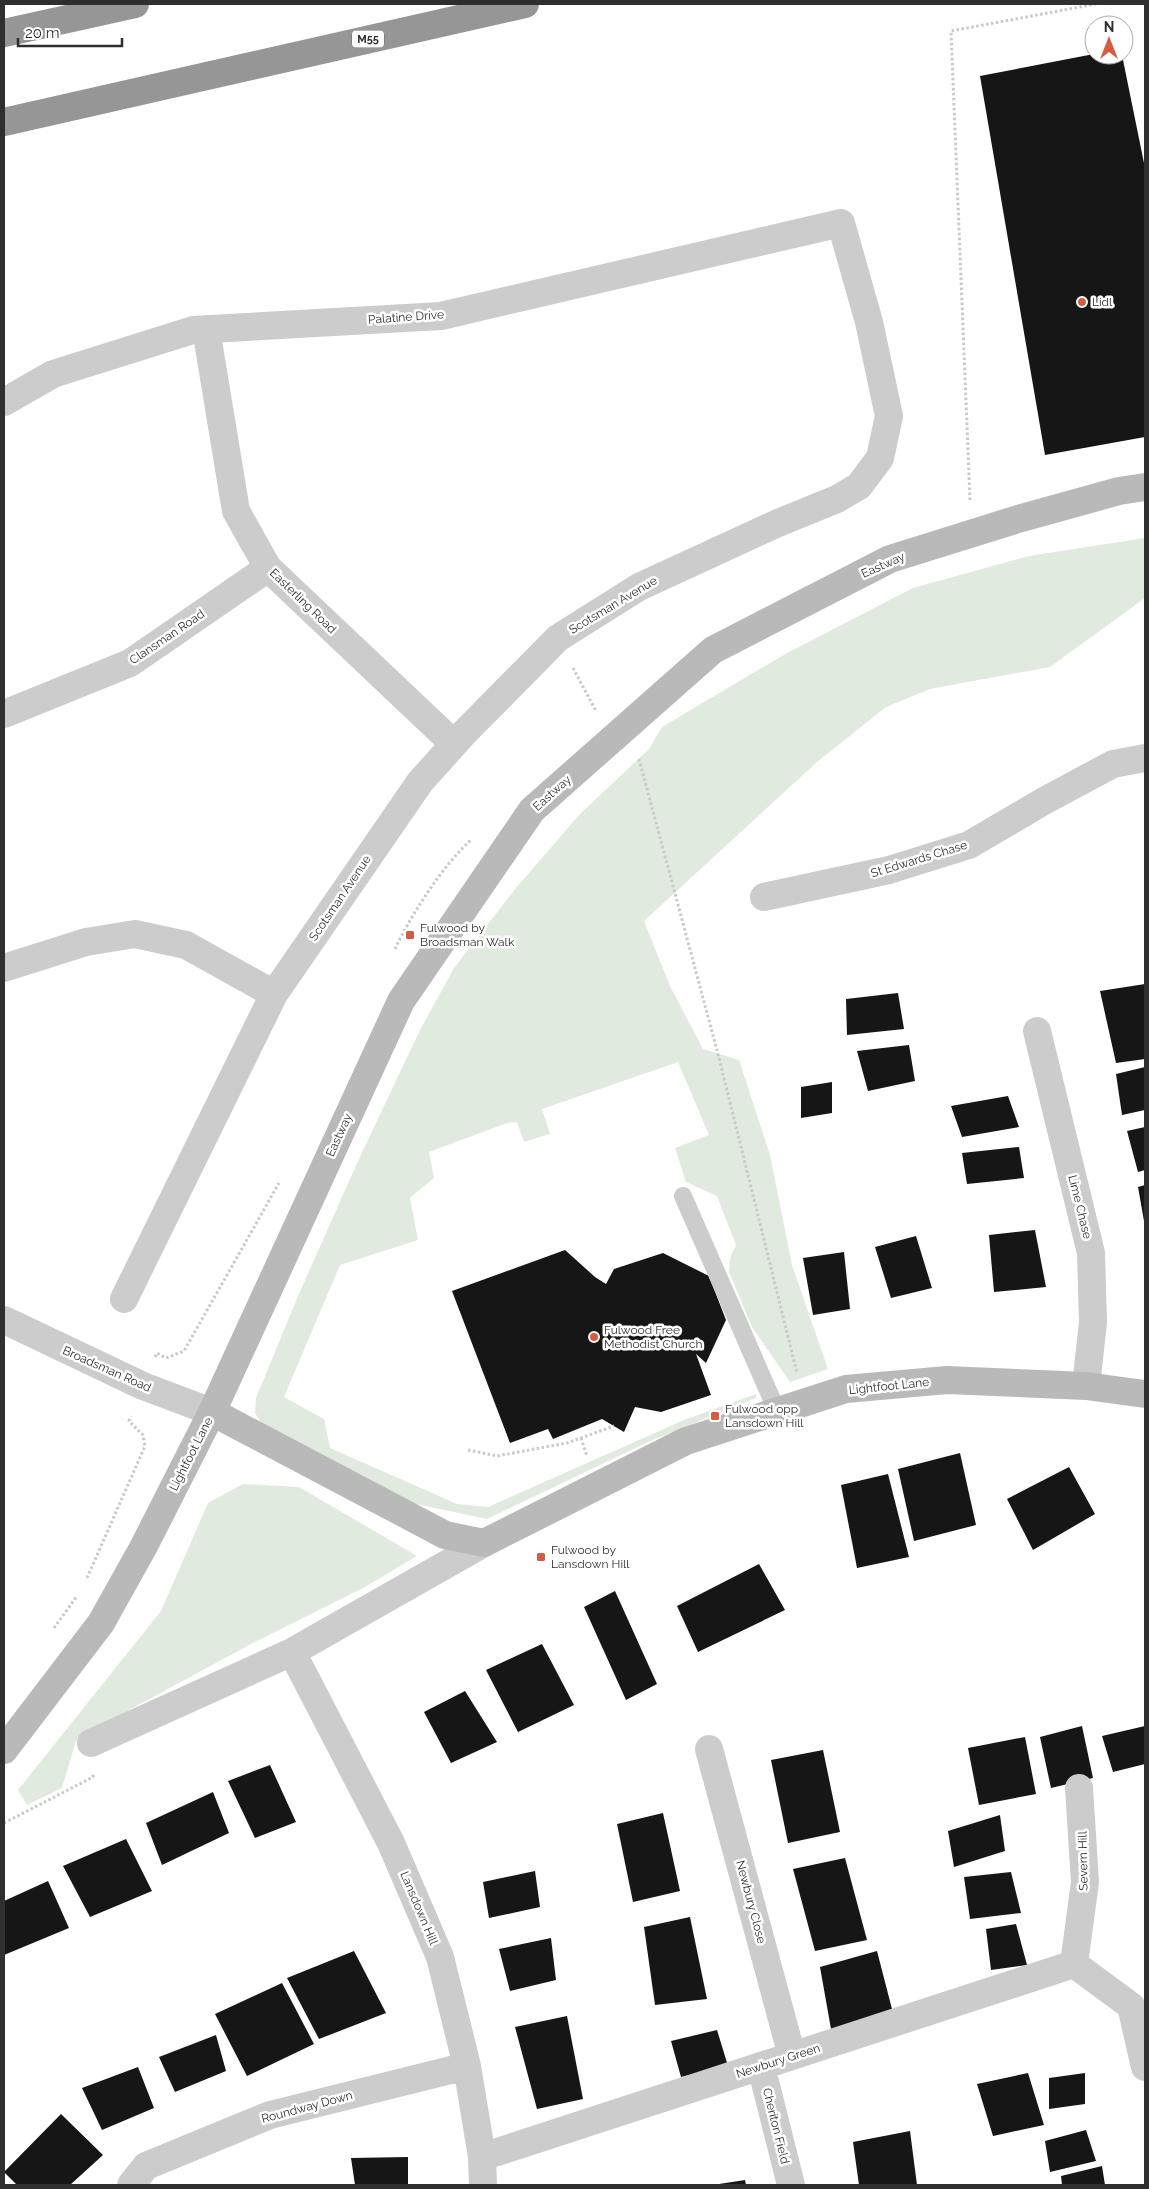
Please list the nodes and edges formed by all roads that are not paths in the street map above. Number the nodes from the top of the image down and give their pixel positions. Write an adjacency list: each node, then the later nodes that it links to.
1 (135, 4): 3 (highway)
2 (525, 4): 4 (highway, M55)
3 (4, 34)
4 (4, 122)
5 (841, 223): 6 (street, Palatine Drive); 11 (street, Scotsman Avenue)
6 (206, 329): 7 (street, Palatine Drive); 9 (street, Easterling Road)
7 (4, 402)
8 (1145, 486): 23 (main road, Eastway)
9 (268, 568): 10 (street, Clansman Road); 11 (street, Easterling Road)
10 (4, 714)
11 (454, 744): 15 (street, Scotsman Avenue)
12 (1145, 758): 13 (street, St Edwards Chase)
13 (764, 897)
14 (4, 967): 15 (street)
15 (274, 994): 18 (street, Scotsman Avenue)
16 (1037, 1031): 20 (street, Lime Chase)
17 (682, 1196): 22 (lane)
18 (124, 1299)
19 (4, 1320): 23 (street, Broadsman Road)
20 (1086, 1386): 21 (main road, Lightfoot Lane); 22 (main road, Lightfoot Lane)
21 (1145, 1394)
22 (777, 1411): 24 (main road, Lightfoot Lane)
23 (212, 1412): 24 (main road, Lightfoot Lane); 28 (main road, Lightfoot Lane)
24 (484, 1544): 25 (street, Lightfoot Lane)
25 (292, 1652): 26 (street, Lightfoot Lane); 32 (street, Lansdown Hill)
26 (91, 1743)
27 (710, 1749): 31 (street, Newbury Close)
28 (4, 1750)
29 (1079, 1788): 30 (street, Severn Hill)
30 (1074, 1964): 31 (street, Newbury Green); 34 (street)
31 (792, 2056): 33 (street, Newbury Green)
32 (467, 2066): 35 (street, Lansdown Hill); 36 (street, Roundway Down)
33 (761, 2066): 35 (street, Newbury Green); 38 (street, Cheriton Field)
34 (1145, 2067)
35 (482, 2157): 37 (street, Lansdown Hill)
36 (131, 2185)
37 (483, 2185)
38 (791, 2185)

